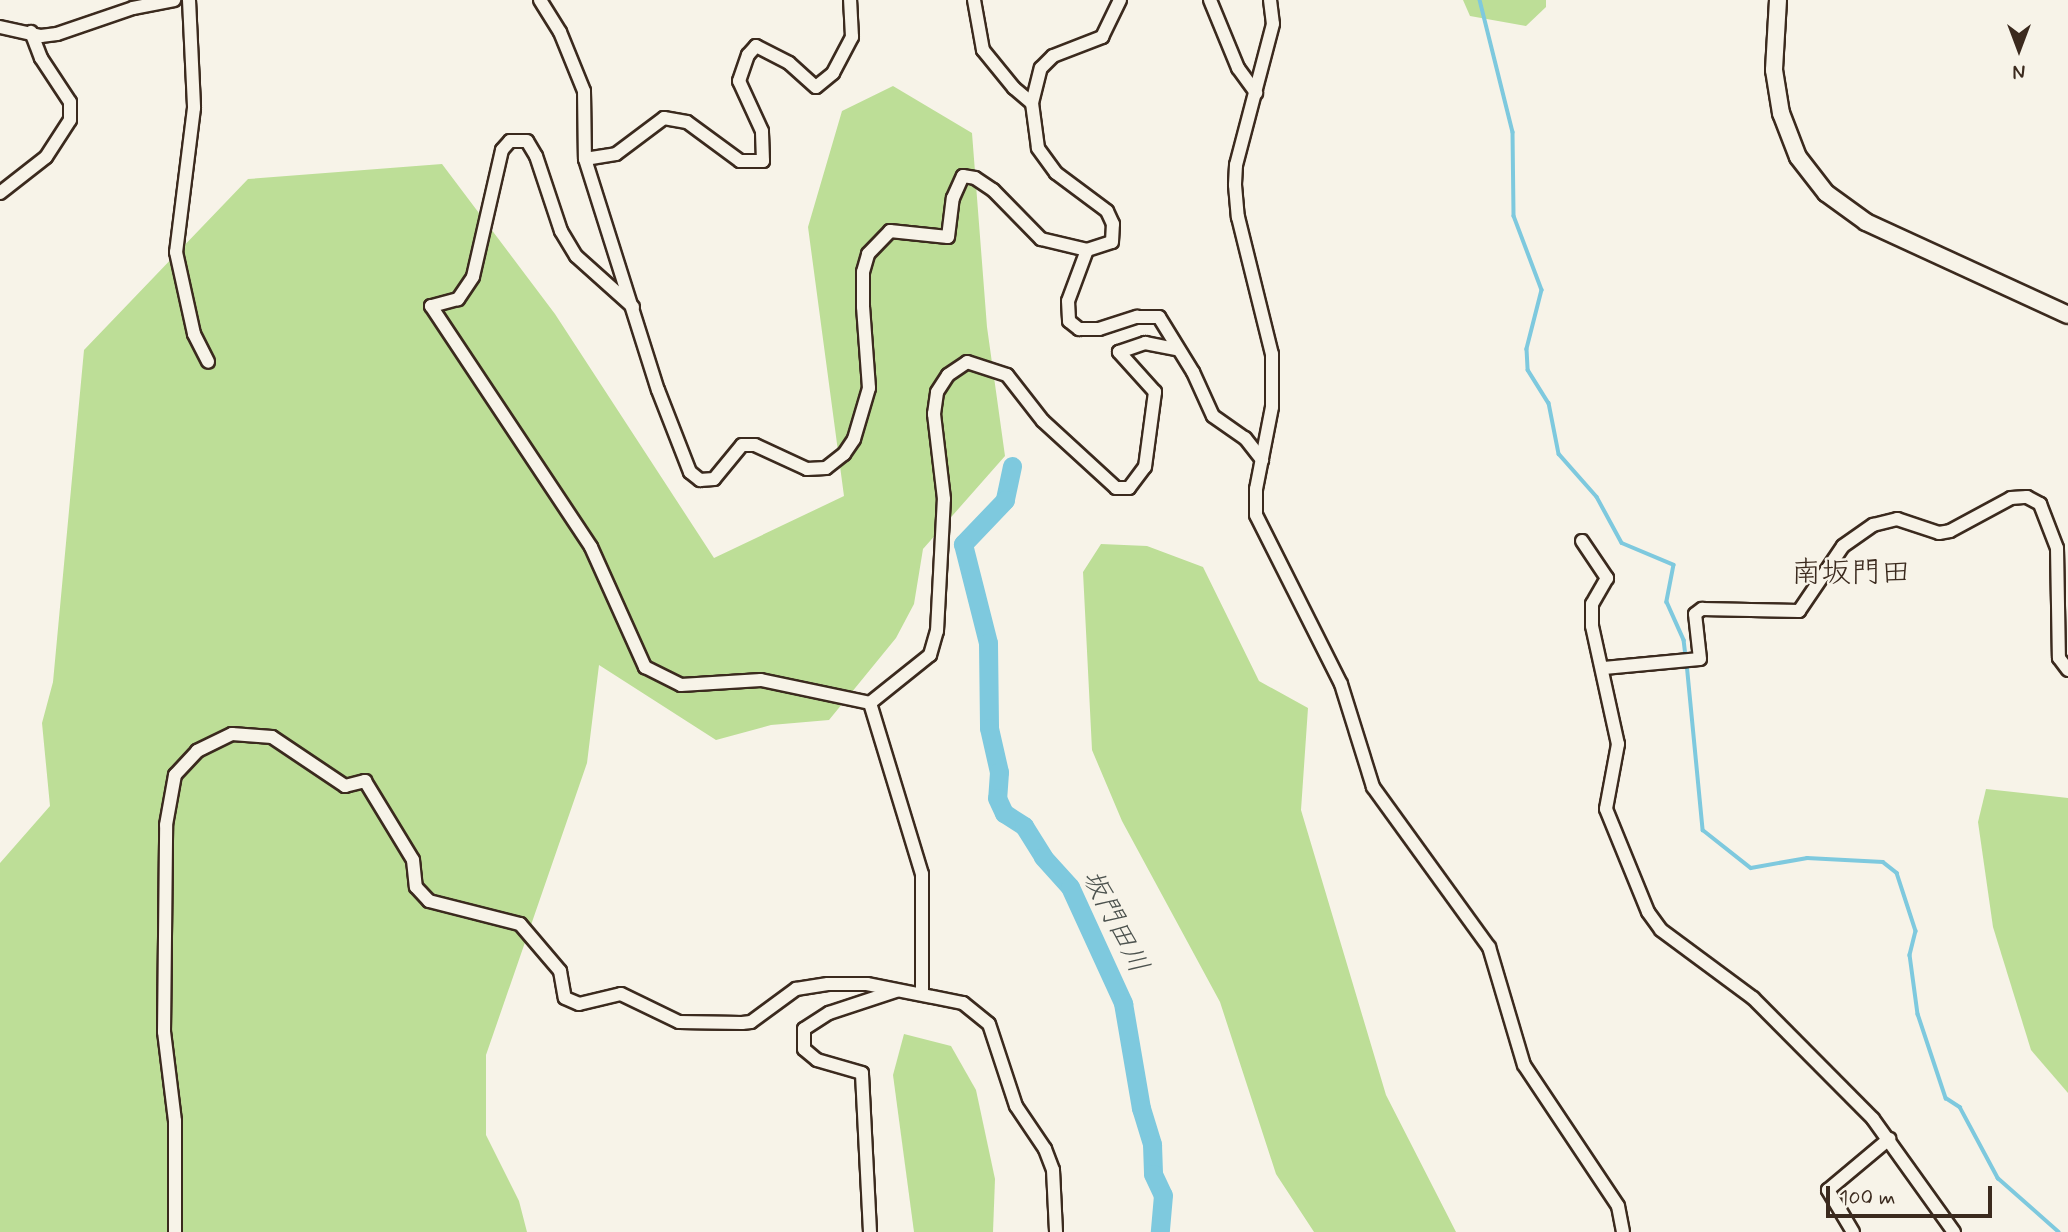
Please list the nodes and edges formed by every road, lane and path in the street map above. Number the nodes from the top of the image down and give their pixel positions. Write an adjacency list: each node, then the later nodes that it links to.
1 (174, 0): 11 (street)
2 (189, 0): 20 (street)
3 (540, 0): 14 (street)
4 (850, 0): 14 (street)
5 (974, 0): 13 (street)
6 (1120, 0): 13 (street)
7 (1210, 0): 12 (street)
8 (1270, 0): 12 (street)
9 (1778, 0): 18 (street)
10 (0, 27): 11 (street)
11 (31, 32): 15 (street)
12 (1256, 93): 21 (street)
13 (1032, 103): 16 (street)
14 (584, 159): 17 (street)
15 (0, 193)
16 (1087, 250): 17 (street); 19 (street)
17 (633, 307): 25 (street)
18 (2068, 315)
19 (1177, 349): 21 (street); 25 (street)
20 (208, 362)
21 (1262, 460): 32 (street)
22 (1582, 541): 23 (street)
23 (1604, 668): 24 (street); 28 (street)
24 (2068, 670)
25 (870, 703): 27 (street)
26 (896, 991): 27 (street); 29 (street); 30 (street)
27 (922, 992): 31 (street)
28 (1889, 1139): 33 (street); 34 (street)
29 (175, 1232)
30 (870, 1232)
31 (1056, 1232)
32 (1623, 1232)
33 (1853, 1232)
34 (1954, 1232)

